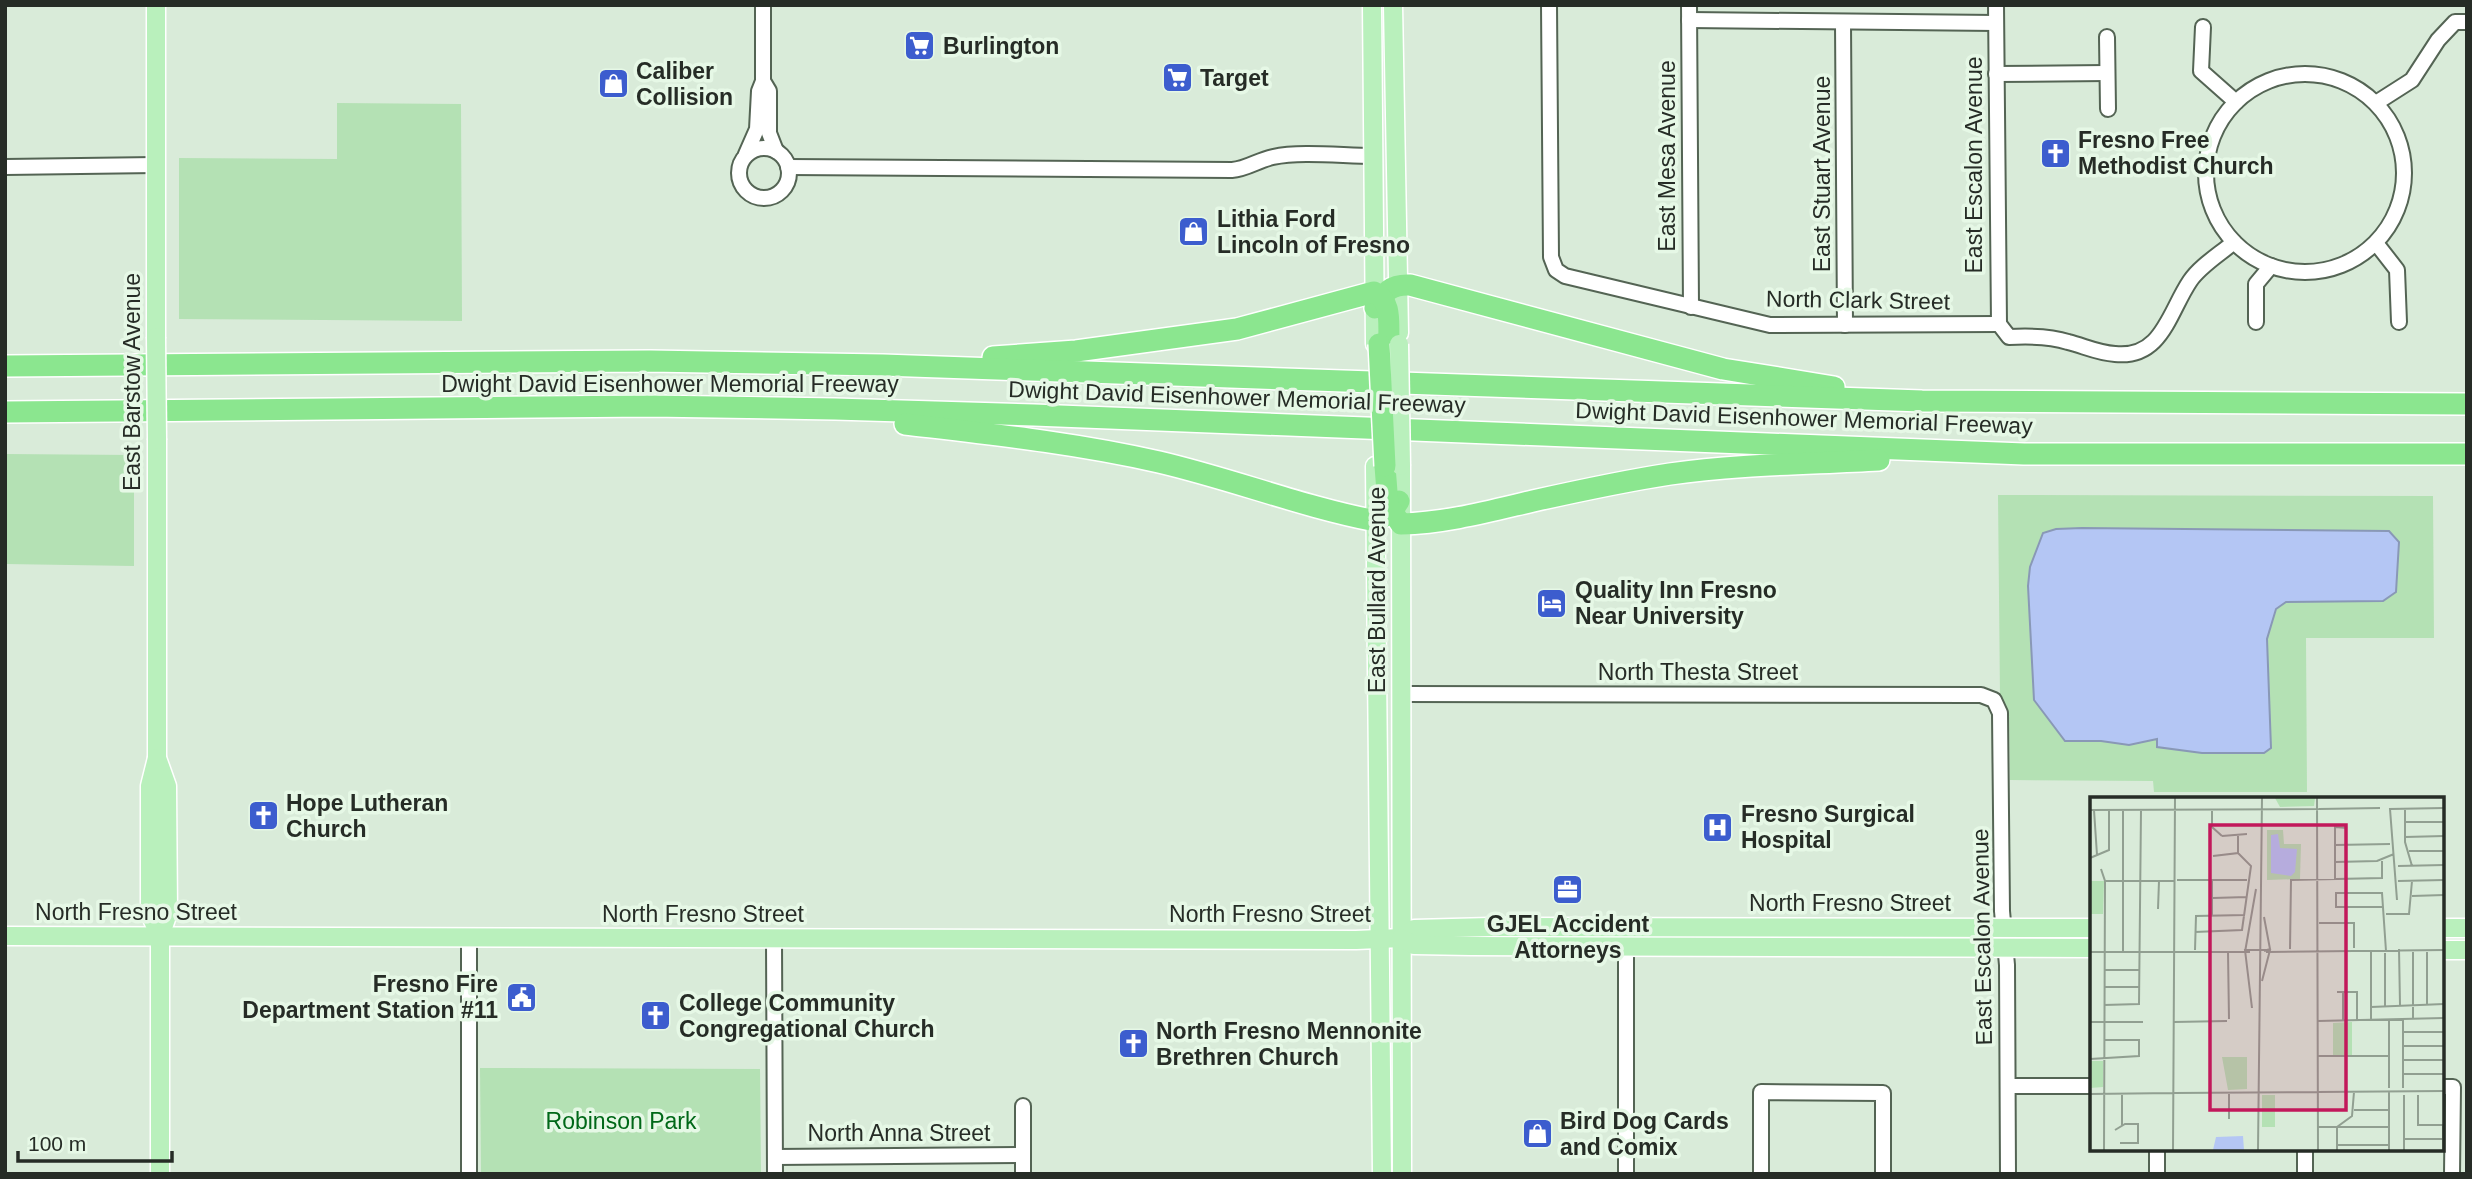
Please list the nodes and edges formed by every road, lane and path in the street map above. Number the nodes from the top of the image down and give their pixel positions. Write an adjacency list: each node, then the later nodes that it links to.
1 (156, 5): 23 (main road, East Barstow Avenue)
2 (764, 5): 16 (street)
3 (1372, 5): 22 (main road)
4 (1392, 5): 29 (main road)
5 (1549, 5): 30 (street, North Clark Street)
6 (1689, 5): 8 (street, East Mesa Avenue)
7 (1996, 5): 11 (street, East Escalon Avenue)
8 (1689, 20): 10 (street); 30 (street, East Mesa Avenue)
9 (2467, 22): 18 (street)
10 (1843, 23): 11 (street); 34 (street, East Stuart Avenue)
11 (1996, 23): 15 (street, East Escalon Avenue)
12 (2203, 27): 17 (street)
13 (2107, 37): 14 (street)
14 (2107, 73): 15 (street); 19 (street)
15 (1996, 74): 33 (street, East Escalon Avenue)
16 (763, 81): 20 (street); 21 (street)
17 (2236, 102): 18 (street); 26 (street)
18 (2376, 103): 27 (street)
19 (2108, 109)
20 (776, 151): 21 (street); 25 (street)
21 (746, 156): 25 (street)
22 (1373, 156): 25 (street); 29 (main road)
23 (156, 165): 24 (street); 53 (main road, East Barstow Avenue, bridge)
24 (5, 167)
25 (788, 167)
26 (2234, 242): 28 (street); 33 (street)
27 (2376, 243): 28 (street); 32 (street)
28 (2271, 267): 31 (street)
29 (1381, 300): 35 (highway); 37 (highway); 43 (highway)
30 (1691, 307): 34 (street, North Clark Street)
31 (2256, 322)
32 (2399, 322)
33 (1998, 324): 34 (street, North Clark Street)
34 (1845, 325)
35 (883, 365): 36 (highway, Dwight David Eisenhower Memorial Freeway); 37 (highway, Dwight David Eisenhower Memorial Freeway)
36 (5, 366)
37 (1922, 401): 38 (highway, Dwight David Eisenhower Memorial Freeway)
38 (2467, 404)
39 (835, 410): 40 (highway, Dwight David Eisenhower Memorial Freeway); 42 (highway, Dwight David Eisenhower Memorial Freeway); 44 (highway)
40 (5, 412)
41 (2467, 453): 42 (highway, Dwight David Eisenhower Memorial Freeway)
42 (2024, 454): 44 (highway)
43 (1389, 466): 44 (highway); 44 (main road, East Bullard Avenue)
44 (1393, 514): 45 (main road, East Bullard Avenue); 57 (main road, East Bullard Avenue)
45 (1401, 694): 46 (street, North Thesta Street); 54 (main road, East Bullard Avenue)
46 (1994, 700): 48 (street, East Escalon Avenue)
47 (1736, 928): 48 (main road, North Fresno Street); 54 (main road, North Fresno Street); 58 (main road)
48 (2003, 928): 49 (main road, North Fresno Street); 59 (street, East Escalon Avenue)
49 (2090, 928)
50 (2444, 928): 51 (main road)
51 (2467, 928)
52 (5, 936): 53 (main road, North Fresno Street)
53 (160, 936): 55 (main road, North Fresno Street); 71 (main road, East Barstow Avenue)
54 (1401, 937): 57 (main road, North Fresno Street); 58 (main road, North Fresno Street); 76 (main road, East Bullard Avenue)
55 (469, 938): 56 (main road, North Fresno Street); 72 (street)
56 (774, 939): 57 (main road, North Fresno Street); 70 (street)
57 (1379, 939): 75 (main road, East Bullard Avenue)
58 (1626, 947): 59 (main road, North Fresno Street); 77 (street)
59 (2005, 947): 60 (main road, North Fresno Street); 63 (street, East Escalon Avenue)
60 (2090, 948)
61 (2444, 950): 62 (main road)
62 (2467, 950)
63 (2008, 1086): 64 (street); 80 (street, East Escalon Avenue)
64 (2090, 1086)
65 (2447, 1087): 83 (street)
66 (1023, 1106): 69 (street)
67 (2157, 1151): 81 (street)
68 (2305, 1151): 82 (street)
69 (1023, 1155): 70 (street, North Anna Street); 74 (street)
70 (775, 1157): 73 (street)
71 (160, 1174)
72 (469, 1174)
73 (775, 1174)
74 (1023, 1174)
75 (1382, 1174)
76 (1402, 1174)
77 (1626, 1174)
78 (1762, 1174): 79 (street)
79 (1883, 1174)
80 (2008, 1174)
81 (2157, 1174)
82 (2305, 1174)
83 (2452, 1174)

